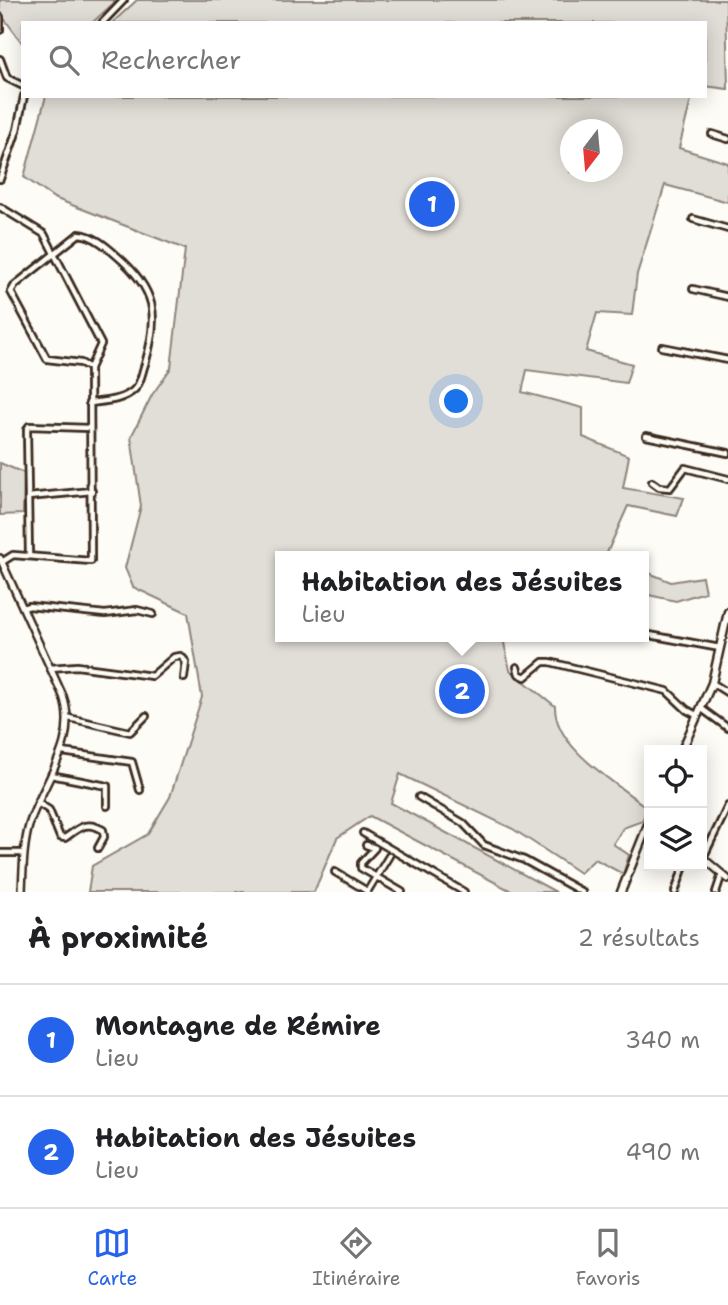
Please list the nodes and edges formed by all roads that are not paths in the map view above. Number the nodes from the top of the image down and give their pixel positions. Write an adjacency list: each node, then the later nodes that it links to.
1 (124, 0): 3 (street)
2 (0, 17): 4 (street)
3 (104, 21)
4 (0, 30)
5 (0, 59): 6 (street)
6 (21, 85)
7 (24, 98): 10 (street)
8 (712, 134): 9 (street)
9 (728, 139)
10 (0, 179)
11 (0, 207): 14 (street)
12 (692, 219): 13 (street)
13 (728, 229)
14 (55, 253): 19 (street); 19 (street); 20 (street)
15 (693, 289): 16 (street)
16 (728, 297)
17 (662, 347): 18 (street)
18 (728, 360)
19 (90, 368): 20 (street)
20 (89, 402): 21 (street)
21 (89, 428): 26 (street); 27 (street)
22 (646, 436): 23 (street)
23 (728, 453)
24 (728, 480): 25 (street)
25 (652, 482)
26 (92, 491): 27 (street); 28 (street)
27 (28, 497): 28 (street)
28 (29, 556): 29 (street)
29 (1, 560): 30 (street)
30 (23, 608): 32 (street); 36 (street)
31 (728, 612): 34 (main road)
32 (153, 614)
33 (649, 635): 34 (street)
34 (720, 648): 38 (main road)
35 (517, 667): 40 (street)
36 (50, 668): 37 (street); 42 (street)
37 (184, 678)
38 (712, 683): 39 (street); 40 (main road)
39 (728, 692)
40 (700, 713): 43 (street); 44 (main road)
41 (146, 716): 42 (street)
42 (69, 718): 45 (street)
43 (728, 729)
44 (684, 745)
45 (62, 752): 46 (street); 47 (street)
46 (51, 775): 49 (street); 50 (street)
47 (140, 789)
48 (419, 797): 69 (street)
49 (38, 803): 56 (street); 58 (street)
50 (107, 806)
51 (728, 806): 55 (street)
52 (363, 832): 68 (street)
53 (644, 834): 70 (main road)
54 (366, 845): 64 (street)
55 (707, 847)
56 (98, 848)
57 (0, 853): 58 (street)
58 (24, 853): 66 (street)
59 (389, 856): 64 (street)
60 (707, 861): 63 (street)
61 (682, 871): 71 (street)
62 (335, 872): 65 (street)
63 (725, 877): 72 (street)
64 (376, 878): 65 (street); 67 (street)
65 (367, 891)
66 (22, 892)
67 (402, 892)
68 (464, 892)
69 (582, 892)
70 (621, 892)
71 (675, 892)
72 (716, 892)

